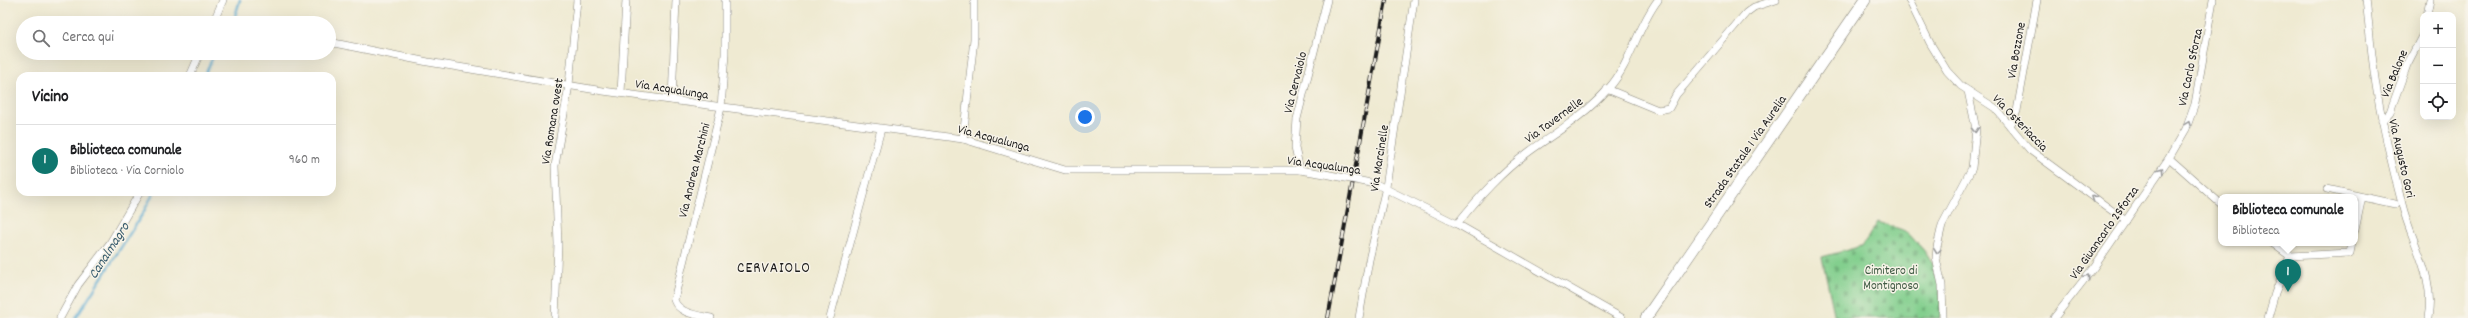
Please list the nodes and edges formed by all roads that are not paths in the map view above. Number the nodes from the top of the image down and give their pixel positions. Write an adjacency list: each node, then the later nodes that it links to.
1 (223, 0): 18 (street)
2 (577, 0): 23 (street, Via Romana ovest)
3 (626, 0): 26 (street)
4 (676, 0): 27 (street)
5 (725, 0): 28 (street, Via Andrea Marchini)
6 (974, 0): 32 (street)
7 (1327, 0): 34 (street, Via Cervaiolo)
8 (1414, 0): 35 (street, Via Marcinelle)
9 (1658, 0): 24 (street, Via Tavernelle)
10 (1776, 0): 24 (street)
11 (1865, 0): 55 (main road, Strada Statale 1 Via Aurelia)
12 (1909, 0): 25 (street, Via Osteriaccia)
13 (2037, 0): 30 (street, Via Bozzone)
14 (2213, 0): 33 (street, Via Carlo Sforza, one-way to 14)
15 (2366, 0): 29 (street, Via Augusto Gori)
16 (2430, 0): 17 (street)
17 (2428, 12)
18 (216, 16)
19 (2420, 40): 29 (street, Via Balone)
20 (336, 43): 23 (street, Via Acqualunga)
21 (197, 60): 22 (street)
22 (192, 72)
23 (569, 85): 26 (street, Via Acqualunga); 50 (street, Via Romana ovest)
24 (1608, 89): 45 (street, Via Tavernelle)
25 (1968, 91): 30 (street, Via Osteriaccia); 56 (street, one-way to 56)
26 (621, 93): 27 (street, Via Acqualunga)
27 (672, 100): 28 (street, Via Acqualunga)
28 (721, 108): 31 (street, Via Acqualunga); 51 (street, Via Andrea Marchini)
29 (2382, 120): 59 (street, Via Augusto Gori)
30 (2010, 126): 44 (street, Via Osteriaccia, one-way to 30)
31 (882, 129): 32 (street, Via Acqualunga); 52 (street)
32 (963, 139): 34 (street, Via Acqualunga)
33 (2169, 158): 41 (street); 44 (street, Via Giuancarlo 2Sforza, one-way to 33)
34 (1300, 170): 35 (street, Via Acqualunga, bridge)
35 (1386, 187): 45 (street, Via Acqualunga); 53 (street, Via Marcinelle)
36 (2327, 189): 37 (street)
37 (2349, 194)
38 (138, 196): 49 (street)
39 (2358, 196): 40 (street)
40 (2362, 197): 42 (street); 43 (street)
41 (2218, 201)
42 (2395, 204)
43 (2358, 216)
44 (2126, 221): 57 (street, Via Giuancarlo 2Sforza, one-way to 44)
45 (1457, 224): 54 (street, Via Acqualunga)
46 (2276, 246): 48 (street)
47 (2351, 246): 48 (street)
48 (2290, 256): 58 (street)
49 (60, 318)
50 (555, 318)
51 (711, 318)
52 (830, 318)
53 (1359, 318)
54 (1622, 318)
55 (1646, 318)
56 (1943, 318)
57 (2054, 318)
58 (2268, 318)
59 (2428, 318)

